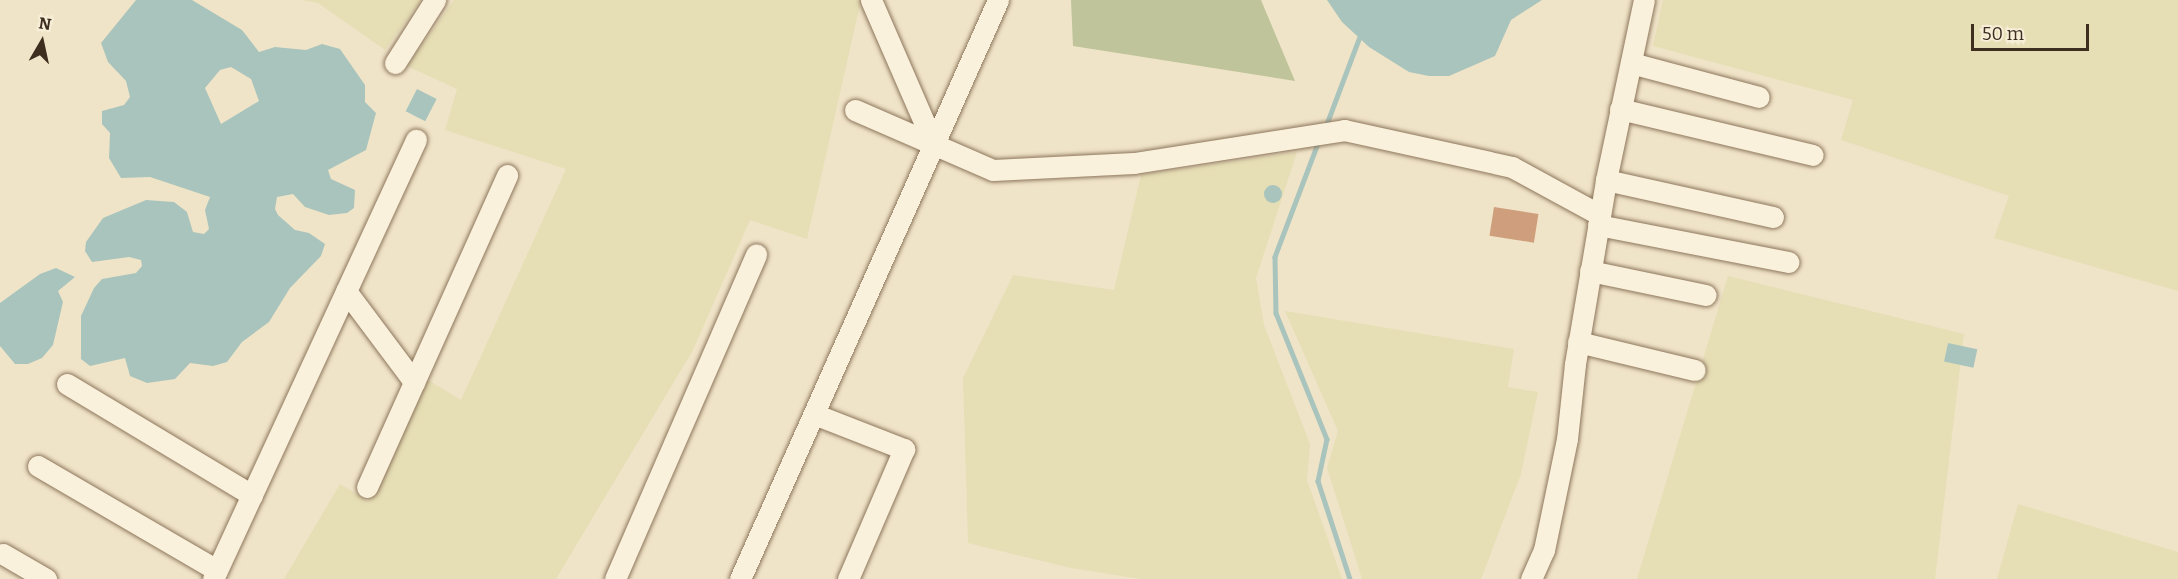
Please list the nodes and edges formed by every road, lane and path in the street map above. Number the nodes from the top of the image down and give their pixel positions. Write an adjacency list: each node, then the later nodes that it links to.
1 (435, 0): 5 (street)
2 (871, 0): 11 (street)
3 (998, 0): 11 (street)
4 (1644, 0): 6 (street)
5 (395, 63)
6 (1631, 63): 7 (street); 9 (street)
7 (1759, 97)
8 (855, 110): 11 (street)
9 (1620, 110): 12 (street); 14 (street)
10 (416, 140): 20 (street)
11 (934, 145): 16 (street); 26 (street)
12 (1813, 155)
13 (507, 175): 24 (street)
14 (1606, 180): 15 (street); 16 (street)
15 (1773, 217)
16 (1599, 220): 18 (street); 19 (street)
17 (756, 254): 33 (street)
18 (1788, 262)
19 (1590, 271): 21 (street); 22 (street)
20 (346, 291): 24 (street); 29 (street)
21 (1706, 295)
22 (1578, 342): 23 (street); 36 (street)
23 (1695, 370)
24 (414, 382): 28 (street)
25 (67, 384): 29 (street)
26 (814, 414): 34 (street); 35 (street)
27 (38, 466): 31 (street)
28 (367, 487)
29 (252, 495): 31 (street)
30 (3, 554): 32 (street)
31 (215, 574)
32 (42, 578)
33 (615, 579)
34 (740, 579)
35 (848, 579)
36 (1531, 579)

